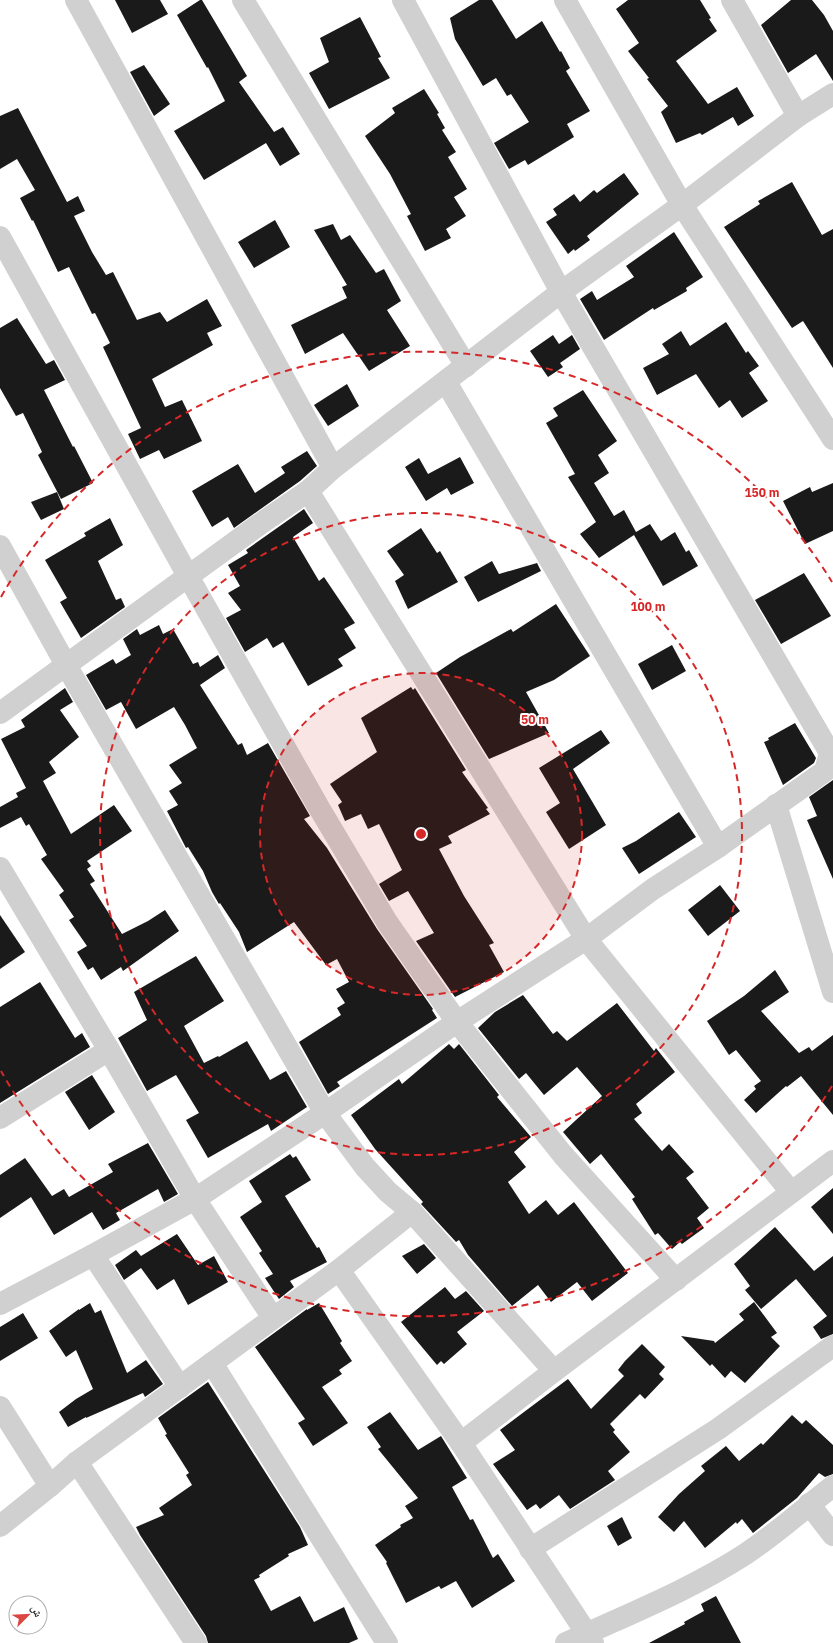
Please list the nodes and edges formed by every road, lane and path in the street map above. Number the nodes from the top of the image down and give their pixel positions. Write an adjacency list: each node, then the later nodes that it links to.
1 (76, 0): 14 (street)
2 (243, 0): 11 (street)
3 (403, 0): 10 (street)
4 (565, 0): 8 (street)
5 (732, 0): 7 (street)
6 (833, 94): 7 (street)
7 (798, 116): 8 (street)
8 (682, 205): 10 (street); 13 (street)
9 (0, 237): 17 (street)
10 (561, 292): 11 (street); 20 (street)
11 (466, 366): 12 (street)
12 (446, 382): 14 (street); 22 (street)
13 (833, 439)
14 (333, 468): 15 (street)
15 (308, 491): 17 (street); 24 (street)
16 (0, 546): 18 (street)
17 (188, 576): 18 (street); 26 (street)
18 (66, 665): 19 (street); 28 (street)
19 (0, 713)
20 (832, 752): 21 (street)
21 (776, 805): 22 (street); 25 (street)
22 (718, 847): 24 (street)
23 (0, 868): 27 (street)
24 (586, 939): 26 (street); 31 (street)
25 (833, 992)
26 (457, 1022): 28 (street); 36 (street)
27 (109, 1050): 29 (street); 32 (street)
28 (325, 1113): 32 (street); 33 (street)
29 (0, 1118)
30 (833, 1161): 31 (street)
31 (791, 1192): 36 (street)
32 (195, 1199): 34 (street); 38 (street)
33 (412, 1212): 35 (street); 41 (street)
34 (93, 1255): 37 (street); 42 (street)
35 (339, 1270): 38 (street); 44 (street)
36 (676, 1280): 41 (street)
37 (0, 1304)
38 (273, 1318): 40 (street)
39 (833, 1346): 51 (street)
40 (212, 1363): 42 (street); 54 (street)
41 (554, 1371): 44 (street)
42 (180, 1387): 45 (street)
43 (0, 1407): 46 (street)
44 (461, 1443): 51 (street)
45 (77, 1462): 46 (street); 53 (street)
46 (50, 1486): 49 (street)
47 (833, 1486): 48 (street)
48 (809, 1504): 50 (street); 52 (street)
49 (0, 1526)
50 (833, 1535)
51 (530, 1549): 52 (street)
52 (590, 1638): 55 (street)
53 (196, 1643)
54 (387, 1643)
55 (566, 1643)

